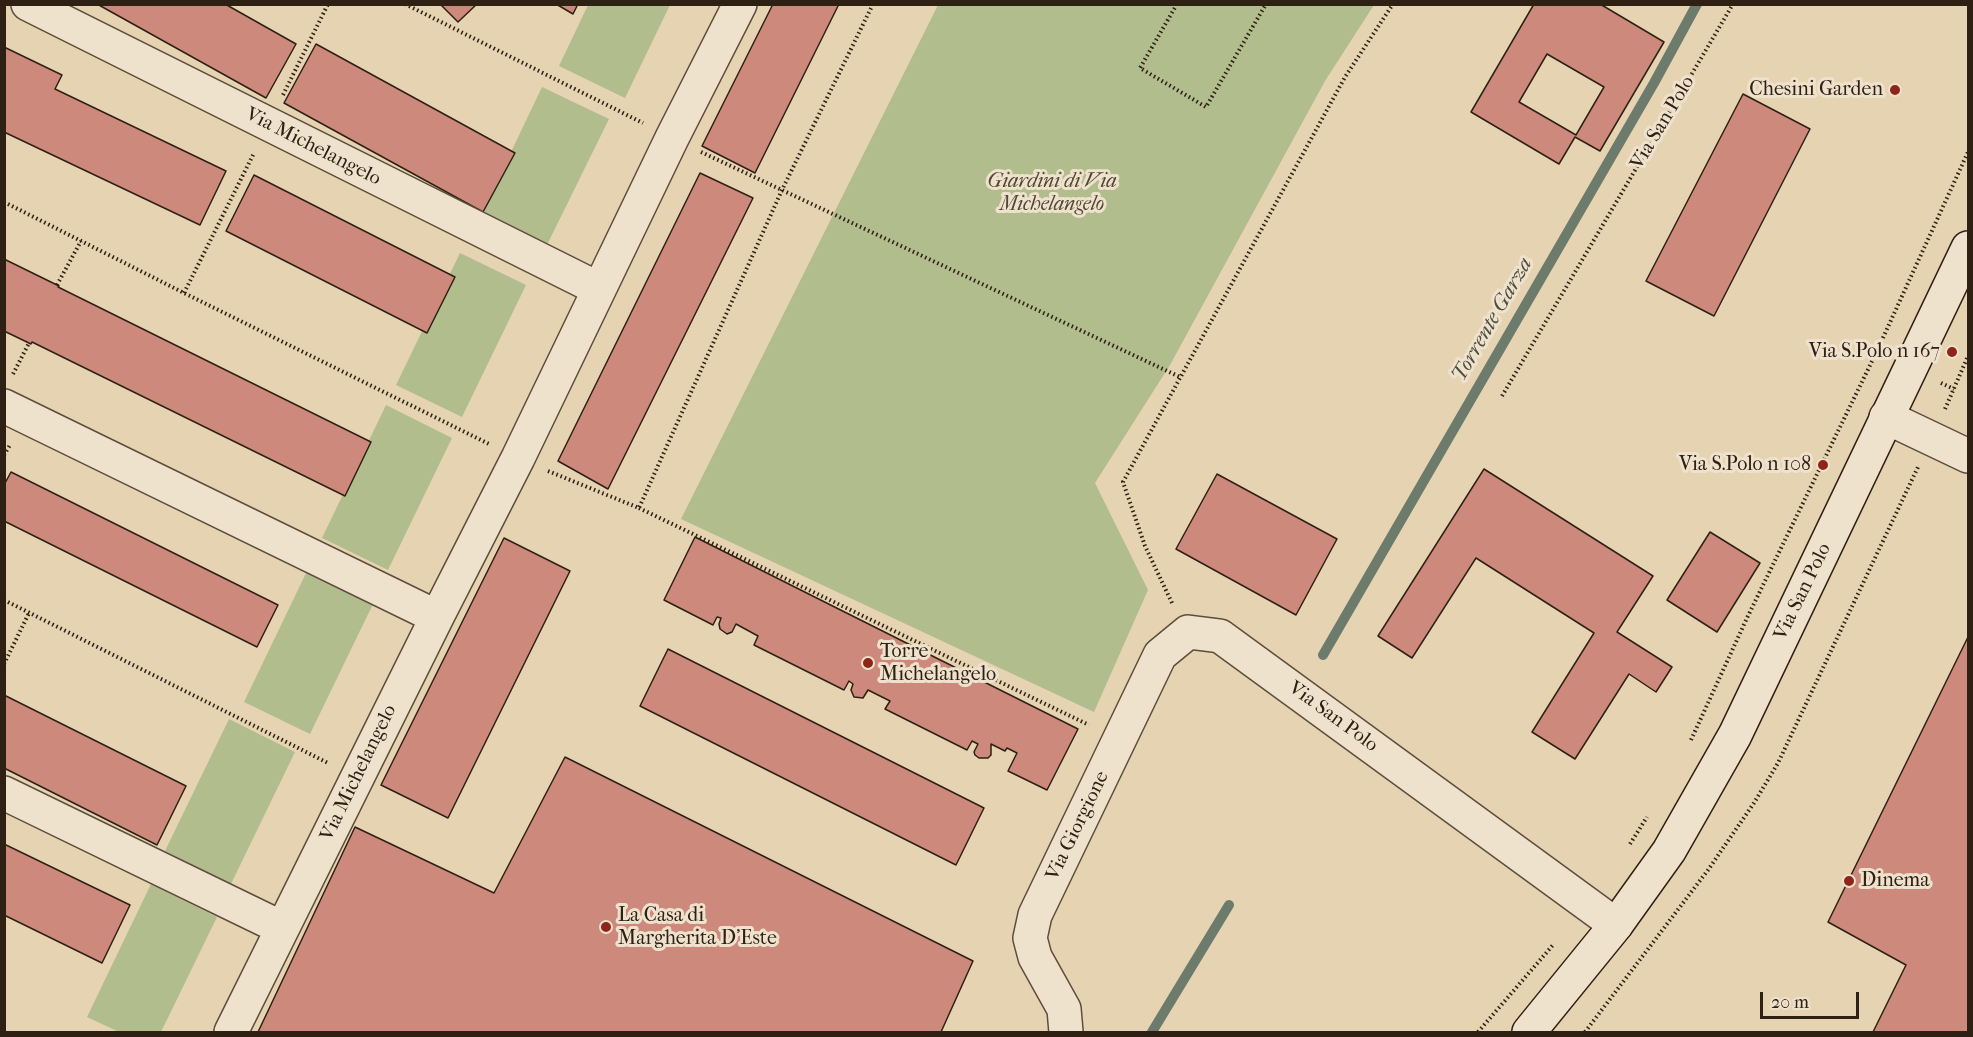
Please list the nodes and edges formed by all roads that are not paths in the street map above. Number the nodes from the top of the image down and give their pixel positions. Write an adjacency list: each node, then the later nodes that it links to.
1 (28, 4): 4 (street, Via Michelangelo)
2 (740, 4): 4 (street, Via Michelangelo)
3 (1968, 248): 6 (street, Via San Polo)
4 (599, 289): 8 (street, Via Michelangelo)
5 (7, 393): 8 (street)
6 (1886, 417): 7 (street); 11 (street, Via San Polo)
7 (1968, 456)
8 (437, 617): 12 (street, Via Michelangelo)
9 (1188, 632): 11 (street, Via San Polo); 14 (street, Via Giorgione)
10 (4, 793): 12 (street)
11 (1616, 925): 15 (street, Via San Polo)
12 (282, 928): 13 (street, Via Michelangelo)
13 (231, 1032)
14 (1066, 1032)
15 (1529, 1032)

